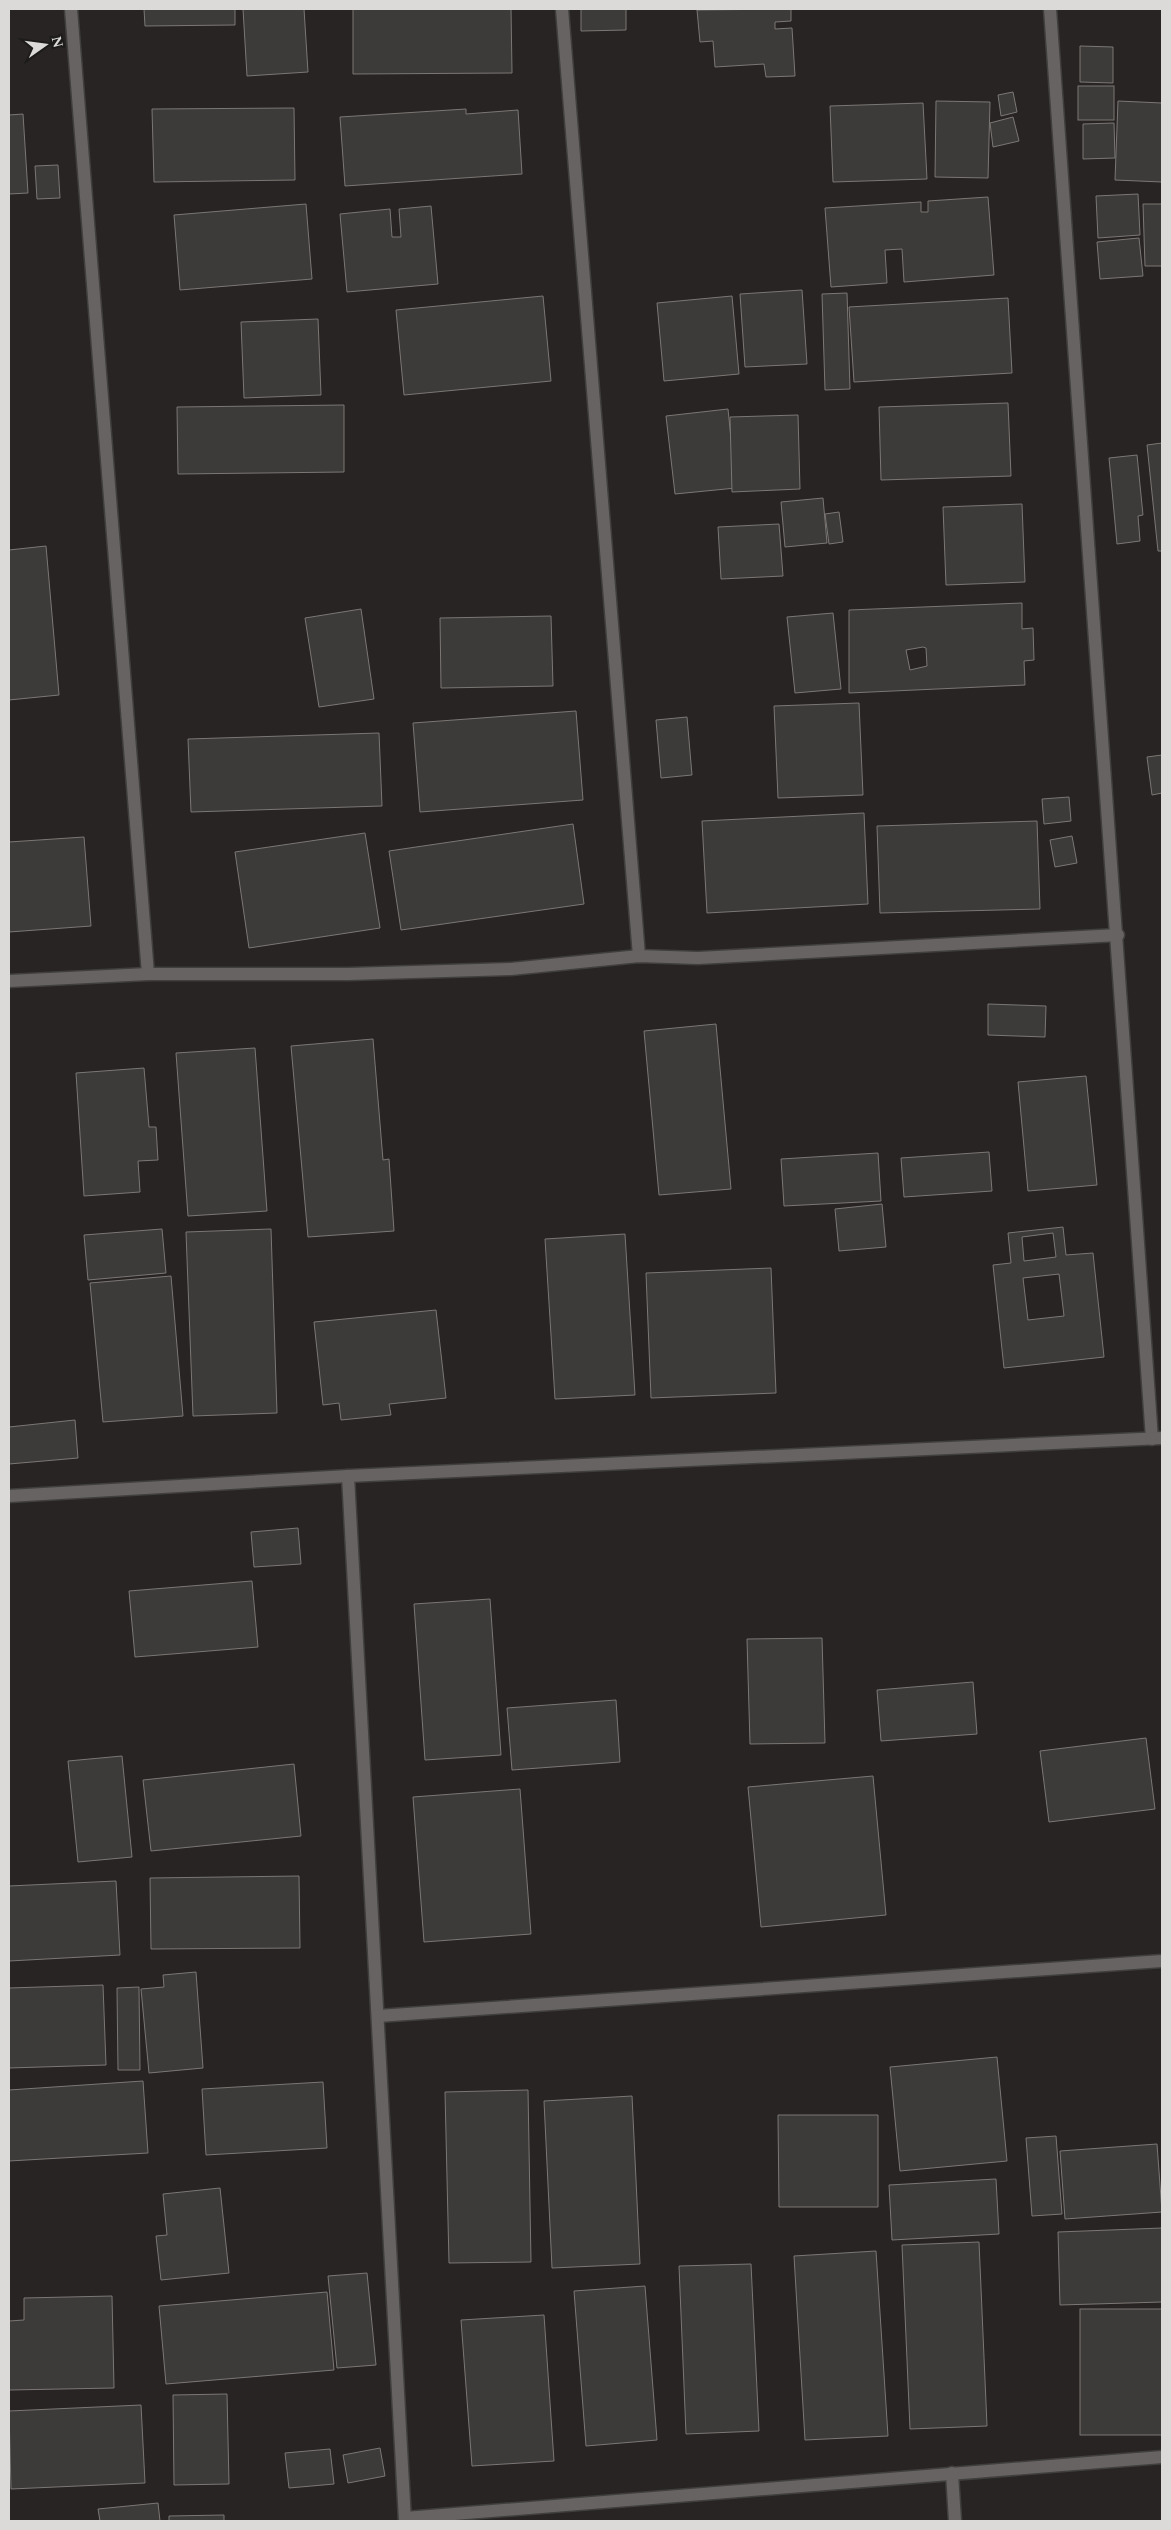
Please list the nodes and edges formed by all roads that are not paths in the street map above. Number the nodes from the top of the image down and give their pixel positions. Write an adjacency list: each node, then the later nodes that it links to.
1 (71, 9): 6 (street)
2 (562, 9): 5 (street)
3 (1050, 9): 4 (street)
4 (1118, 935): 5 (street); 8 (street)
5 (639, 956): 6 (street)
6 (148, 974): 7 (street)
7 (9, 981)
8 (1157, 1438): 9 (street)
9 (348, 1476): 10 (street); 12 (street)
10 (9, 1496)
11 (1162, 1961): 12 (street)
12 (378, 2016): 15 (street)
13 (1162, 2456): 14 (street)
14 (952, 2473): 15 (street); 16 (street)
15 (405, 2519)
16 (955, 2521)

